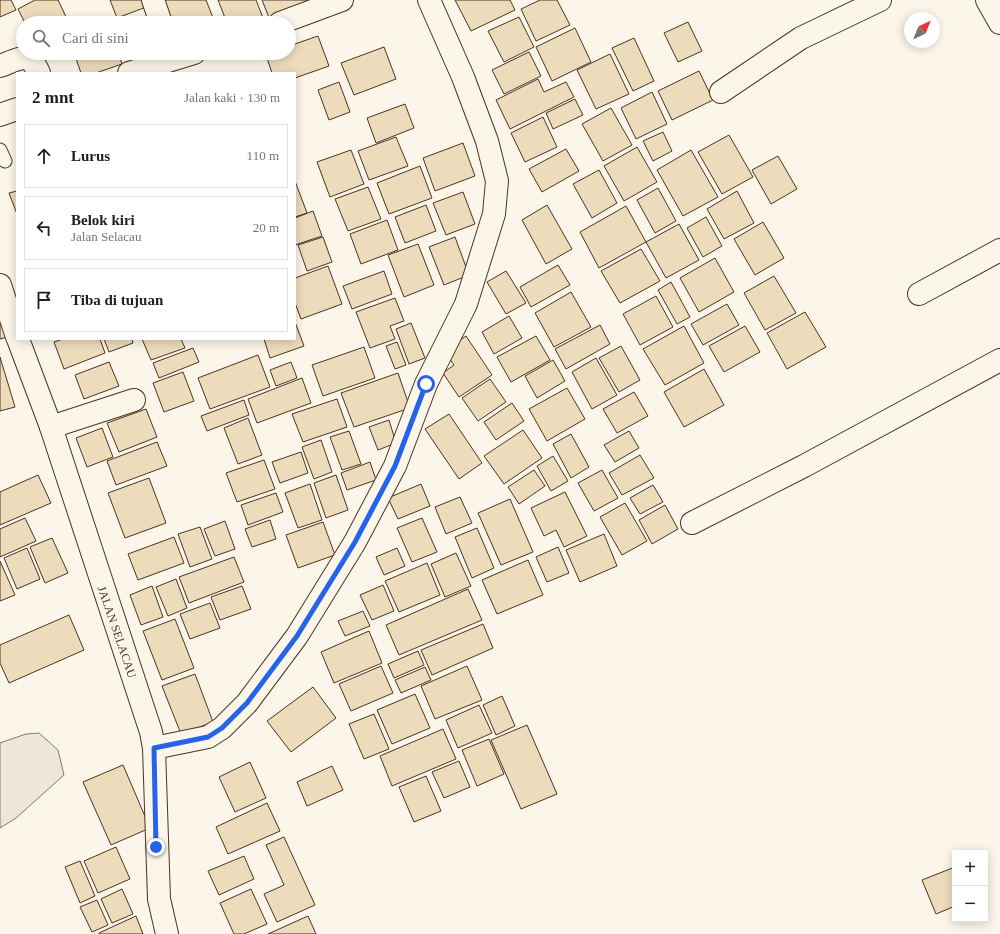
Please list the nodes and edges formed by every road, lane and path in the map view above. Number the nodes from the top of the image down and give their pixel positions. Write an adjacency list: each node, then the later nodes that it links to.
1 (153, 0): 6 (street)
2 (342, 0): 7 (street)
3 (430, 0): 27 (street)
4 (880, 0): 15 (street)
5 (987, 0): 8 (street)
6 (159, 16)
7 (296, 17)
8 (1000, 22)
9 (16, 60): 12 (street)
10 (31, 60): 13 (street)
11 (166, 60): 14 (street)
12 (0, 66)
13 (39, 72)
14 (132, 72)
15 (721, 92)
16 (16, 109): 17 (street)
17 (0, 116)
18 (1000, 250): 20 (street)
19 (0, 285): 21 (street, JALAN SELACAU)
20 (920, 294)
21 (16, 335)
22 (18, 340): 25 (street, JALAN SELACAU)
23 (1000, 360): 26 (street)
24 (134, 400): 25 (street)
25 (51, 427): 27 (street, JALAN SELACAU)
26 (692, 523)
27 (154, 748): 28 (street, JALAN SELACAU)
28 (167, 934)

